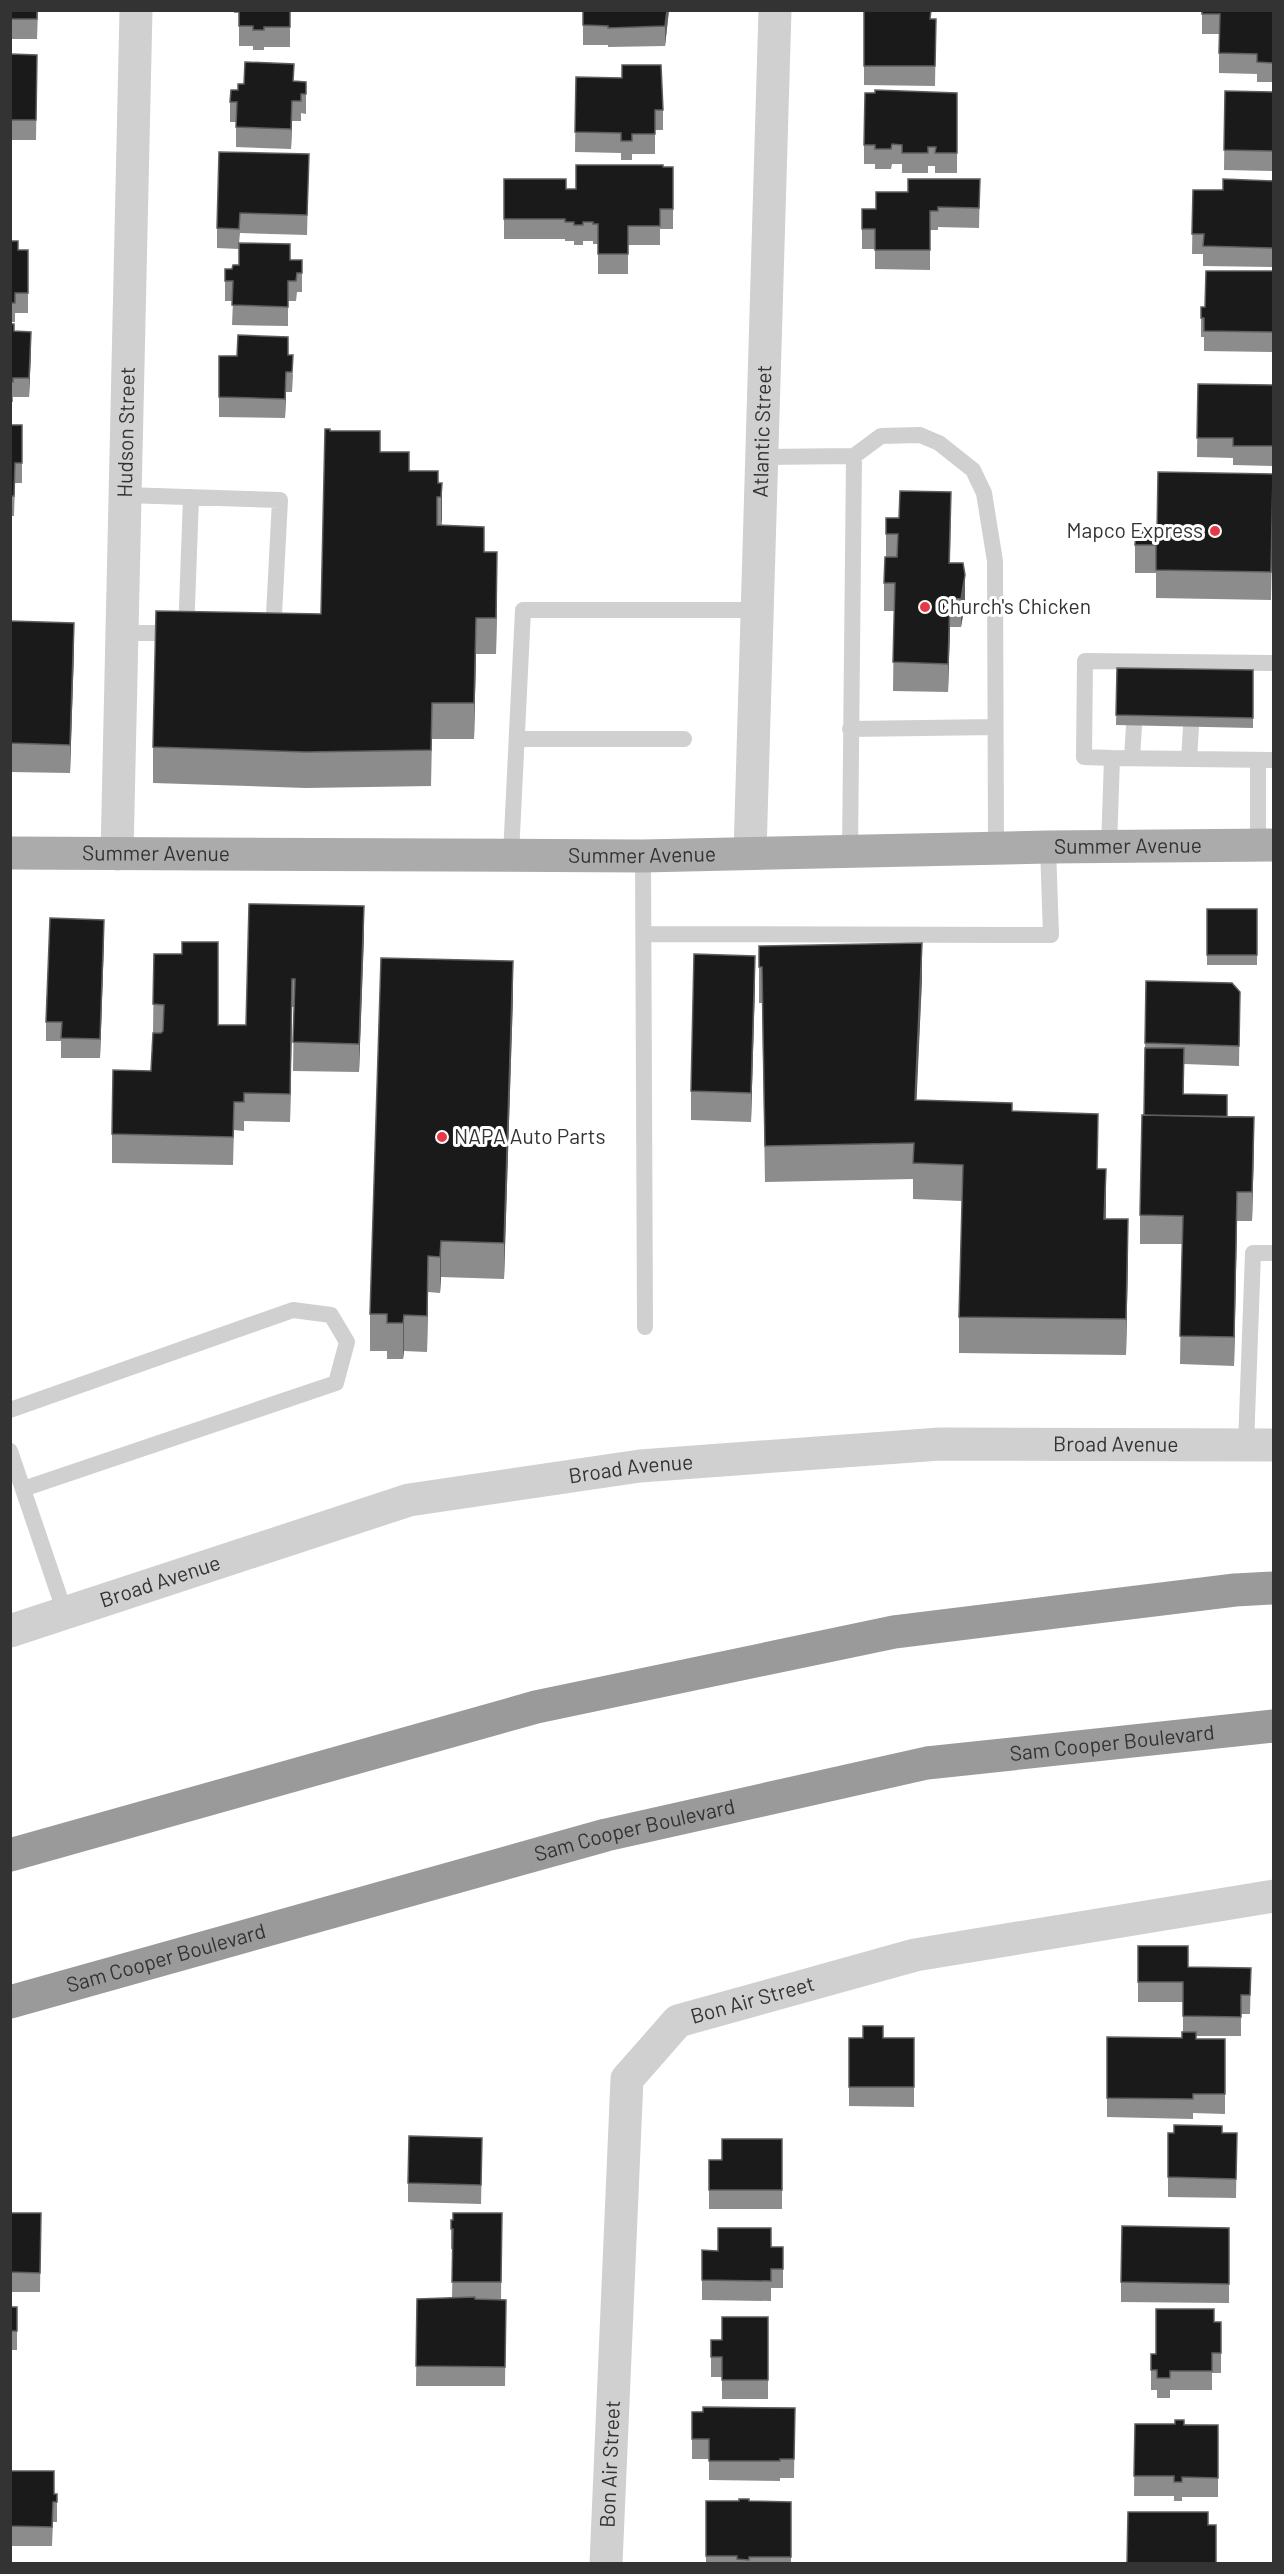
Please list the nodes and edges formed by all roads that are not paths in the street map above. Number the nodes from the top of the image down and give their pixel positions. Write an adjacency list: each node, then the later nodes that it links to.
1 (136, 10): 5 (street, Hudson Street)
2 (775, 10): 4 (street, Atlantic Street)
3 (854, 456): 4 (lane); 14 (lane); 16 (lane)
4 (762, 457): 7 (street, Atlantic Street)
5 (124, 495): 6 (lane); 8 (street, Hudson Street)
6 (190, 497): 9 (lane); 11 (lane)
7 (757, 610): 17 (lane); 29 (street, Atlantic Street)
8 (122, 633): 9 (lane); 30 (street, Hudson Street)
9 (186, 634): 10 (lane)
10 (208, 634)
11 (251, 634)
12 (1274, 663): 19 (lane)
13 (1134, 726): 20 (lane)
14 (995, 727): 16 (lane); 26 (lane)
15 (1191, 727): 21 (lane)
16 (850, 729): 27 (lane)
17 (517, 739): 18 (lane); 31 (lane)
18 (684, 739)
19 (1112, 758): 20 (lane); 24 (lane)
20 (1132, 758): 21 (lane)
21 (1189, 759): 22 (lane)
22 (1266, 760): 23 (lane)
23 (1266, 845): 24 (main road, Summer Avenue)
24 (1109, 846): 25 (main road, Summer Avenue)
25 (1048, 847): 26 (main road, Summer Avenue); 33 (lane)
26 (996, 848): 27 (main road, Summer Avenue)
27 (850, 851): 29 (main road, Summer Avenue)
28 (10, 853): 30 (main road, Summer Avenue)
29 (750, 853): 32 (main road, Summer Avenue)
30 (117, 854): 31 (main road, Summer Avenue)
31 (511, 855): 32 (main road, Summer Avenue)
32 (643, 856): 33 (lane)
33 (644, 934): 35 (lane)
34 (1274, 1253): 37 (lane)
35 (645, 1327)
36 (10, 1410): 39 (lane)
37 (1260, 1444): 41 (street, Broad Avenue)
38 (10, 1451): 39 (lane)
39 (23, 1489): 41 (lane)
40 (1274, 1588): 44 (highway)
41 (65, 1613): 42 (street, Broad Avenue)
42 (10, 1631)
43 (1259, 1727): 46 (highway, Sam Cooper Boulevard)
44 (10, 1855)
45 (1274, 1896): 47 (street, Bon Air Street)
46 (20, 1999)
47 (606, 2564)

